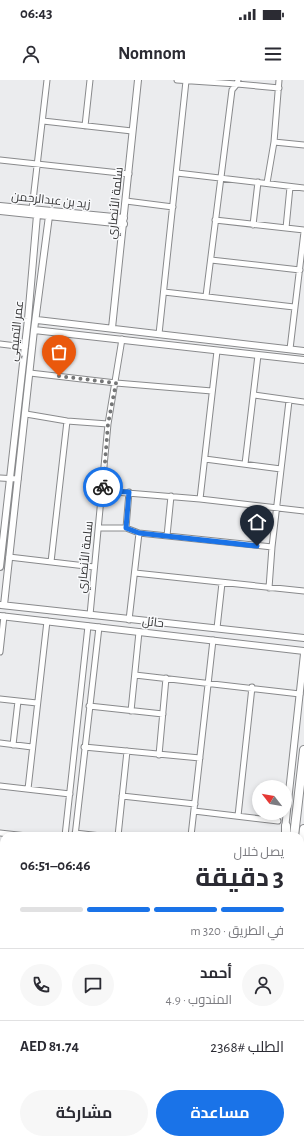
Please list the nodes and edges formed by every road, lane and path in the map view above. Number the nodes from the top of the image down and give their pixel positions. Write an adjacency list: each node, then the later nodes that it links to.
1 (47, 80): 9 (street)
2 (90, 80): 10 (street)
3 (138, 80): 11 (street, سلمة الأنصاري)
4 (177, 80): 6 (street)
5 (279, 80): 8 (street)
6 (186, 81): 7 (street); 16 (street)
7 (238, 82): 8 (street); 18 (street)
8 (279, 88): 12 (street)
9 (42, 121): 10 (street); 15 (street)
10 (85, 126): 11 (street)
11 (132, 131): 17 (street, سلمة الأنصاري)
12 (274, 142): 13 (street); 20 (street)
13 (304, 145)
14 (0, 160): 15 (street)
15 (38, 164): 17 (street); 26 (street)
16 (177, 173): 18 (street); 25 (street)
17 (129, 174): 23 (street, سلمة الأنصاري)
18 (220, 179): 19 (street); 30 (street)
19 (258, 182): 20 (street); 34 (street)
20 (267, 182): 21 (street)
21 (290, 187): 22 (street); 35 (street)
22 (304, 188)
23 (126, 201): 25 (street); 31 (street, سلمة الأنصاري)
24 (0, 206): 26 (street, زيد بن عبدالرحمن)
25 (173, 207): 39 (street)
26 (32, 209): 31 (street, زيد بن عبدالرحمن)
27 (0, 211): 28 (street, زيد بن عبدالرحمن)
28 (37, 216): 29 (street, زيد بن عبدالرحمن); 32 (street, عمر التميمي)
29 (49, 216): 31 (street, زيد بن عبدالرحمن); 33 (street)
30 (215, 220): 34 (street); 37 (street)
31 (124, 221): 44 (street, سلمة الأنصاري)
32 (36, 222): 33 (street); 42 (street, عمر التميمي)
33 (48, 224): 43 (street)
34 (253, 225): 35 (street)
35 (286, 228): 36 (street)
36 (304, 231): 38 (street)
37 (211, 260): 38 (street); 40 (street)
38 (300, 270): 41 (street)
39 (164, 292): 40 (street); 46 (street)
40 (206, 296): 41 (street)
41 (294, 307): 50 (street)
42 (28, 319): 43 (street); 49 (street, عمر التميمي)
43 (37, 320): 44 (street); 45 (street)
44 (112, 328): 46 (street)
45 (34, 330): 47 (street); 55 (street)
46 (159, 334): 50 (street)
47 (122, 339): 51 (street); 56 (street, سلمة الأنصاري)
48 (0, 344): 49 (street)
49 (25, 347): 68 (street, عمر التميمي)
50 (290, 349): 52 (street)
51 (217, 350): 53 (street); 57 (street)
52 (304, 351)
53 (258, 355): 54 (street); 58 (street)
54 (304, 360)
55 (30, 373): 56 (street); 61 (street)
56 (116, 383): 57 (street); 63 (street, سلمة الأنصاري)
57 (212, 391): 64 (street)
58 (254, 395): 59 (street); 65 (street)
59 (289, 401): 60 (street); 66 (street)
60 (304, 402)
61 (26, 414): 62 (street); 69 (street)
62 (67, 421): 63 (street); 83 (street)
63 (108, 424): 70 (street, سلمة الأنصاري)
64 (205, 459): 65 (street); 73 (street)
65 (245, 464): 66 (street)
66 (281, 469): 74 (street)
67 (0, 478): 68 (street)
68 (9, 478): 69 (street); 76 (street, عمر التميمي)
69 (18, 479): 82 (street)
70 (103, 491): 71 (street); 77 (street, سلمة الأنصاري)
71 (129, 492): 72 (street); 78 (street)
72 (171, 496): 73 (street); 80 (street)
73 (200, 498): 74 (street)
74 (278, 508): 75 (street); 81 (street)
75 (304, 511)
76 (3, 520): 85 (street, عمر التميمي)
77 (99, 528): 78 (street); 84 (street, سلمة الأنصاري)
78 (126, 528): 79 (street)
79 (139, 533): 80 (street); 86 (street)
80 (166, 536): 81 (street)
81 (272, 547): 88 (street)
82 (9, 557): 83 (street); 90 (street)
83 (52, 562): 84 (street)
84 (94, 567): 91 (street, سلمة الأنصاري)
85 (0, 568)
86 (135, 573): 87 (street); 93 (street)
87 (222, 583): 88 (street); 97 (street)
88 (269, 588): 89 (street)
89 (304, 591)
90 (2, 605): 91 (street, حائل)
91 (90, 615): 93 (street, حائل)
92 (2, 616): 94 (street, حائل); 103 (street)
93 (129, 620): 97 (street, حائل)
94 (47, 621): 95 (street, حائل); 112 (street)
95 (88, 626): 96 (street, حائل); 126 (street)
96 (99, 627): 98 (street, حائل); 113 (street)
97 (217, 628): 99 (street, حائل)
98 (139, 632): 101 (street, حائل); 105 (street)
99 (297, 637): 100 (street, حائل); 102 (street)
100 (304, 638)
101 (213, 640): 102 (street, حائل); 107 (street)
102 (295, 650): 104 (street, حائل)
103 (0, 652)
104 (304, 653): 109 (street)
105 (135, 674): 106 (street); 114 (street)
106 (166, 678): 107 (street); 115 (street)
107 (208, 682): 108 (street); 123 (street)
108 (252, 687): 109 (street); 130 (street)
109 (300, 694): 132 (street)
110 (0, 699): 111 (street)
111 (18, 701): 112 (street); 117 (street)
112 (37, 703): 118 (street)
113 (89, 706): 114 (street); 119 (street)
114 (131, 711): 115 (street)
115 (163, 714): 122 (street)
116 (0, 743): 117 (street)
117 (13, 745): 118 (street)
118 (32, 747): 125 (street)
119 (84, 747): 121 (street); 134 (street)
120 (304, 750): 138 (main road)
121 (127, 752): 122 (street); 127 (street)
122 (159, 754): 123 (street)
123 (200, 758): 128 (street)
124 (0, 786): 125 (street)
125 (28, 789): 126 (street)
126 (70, 794): 133 (street)
127 (122, 796): 128 (street); 135 (street)
128 (195, 804): 129 (street)
129 (194, 811): 130 (street); 136 (street)
130 (238, 816): 131 (street)
131 (278, 821)
132 (286, 826): 137 (main road)
133 (65, 832)
134 (75, 832)
135 (118, 832)
136 (191, 832)
137 (285, 832)
138 (294, 832)
139 (59, 1144): 140 (street)
140 (62, 1144)

